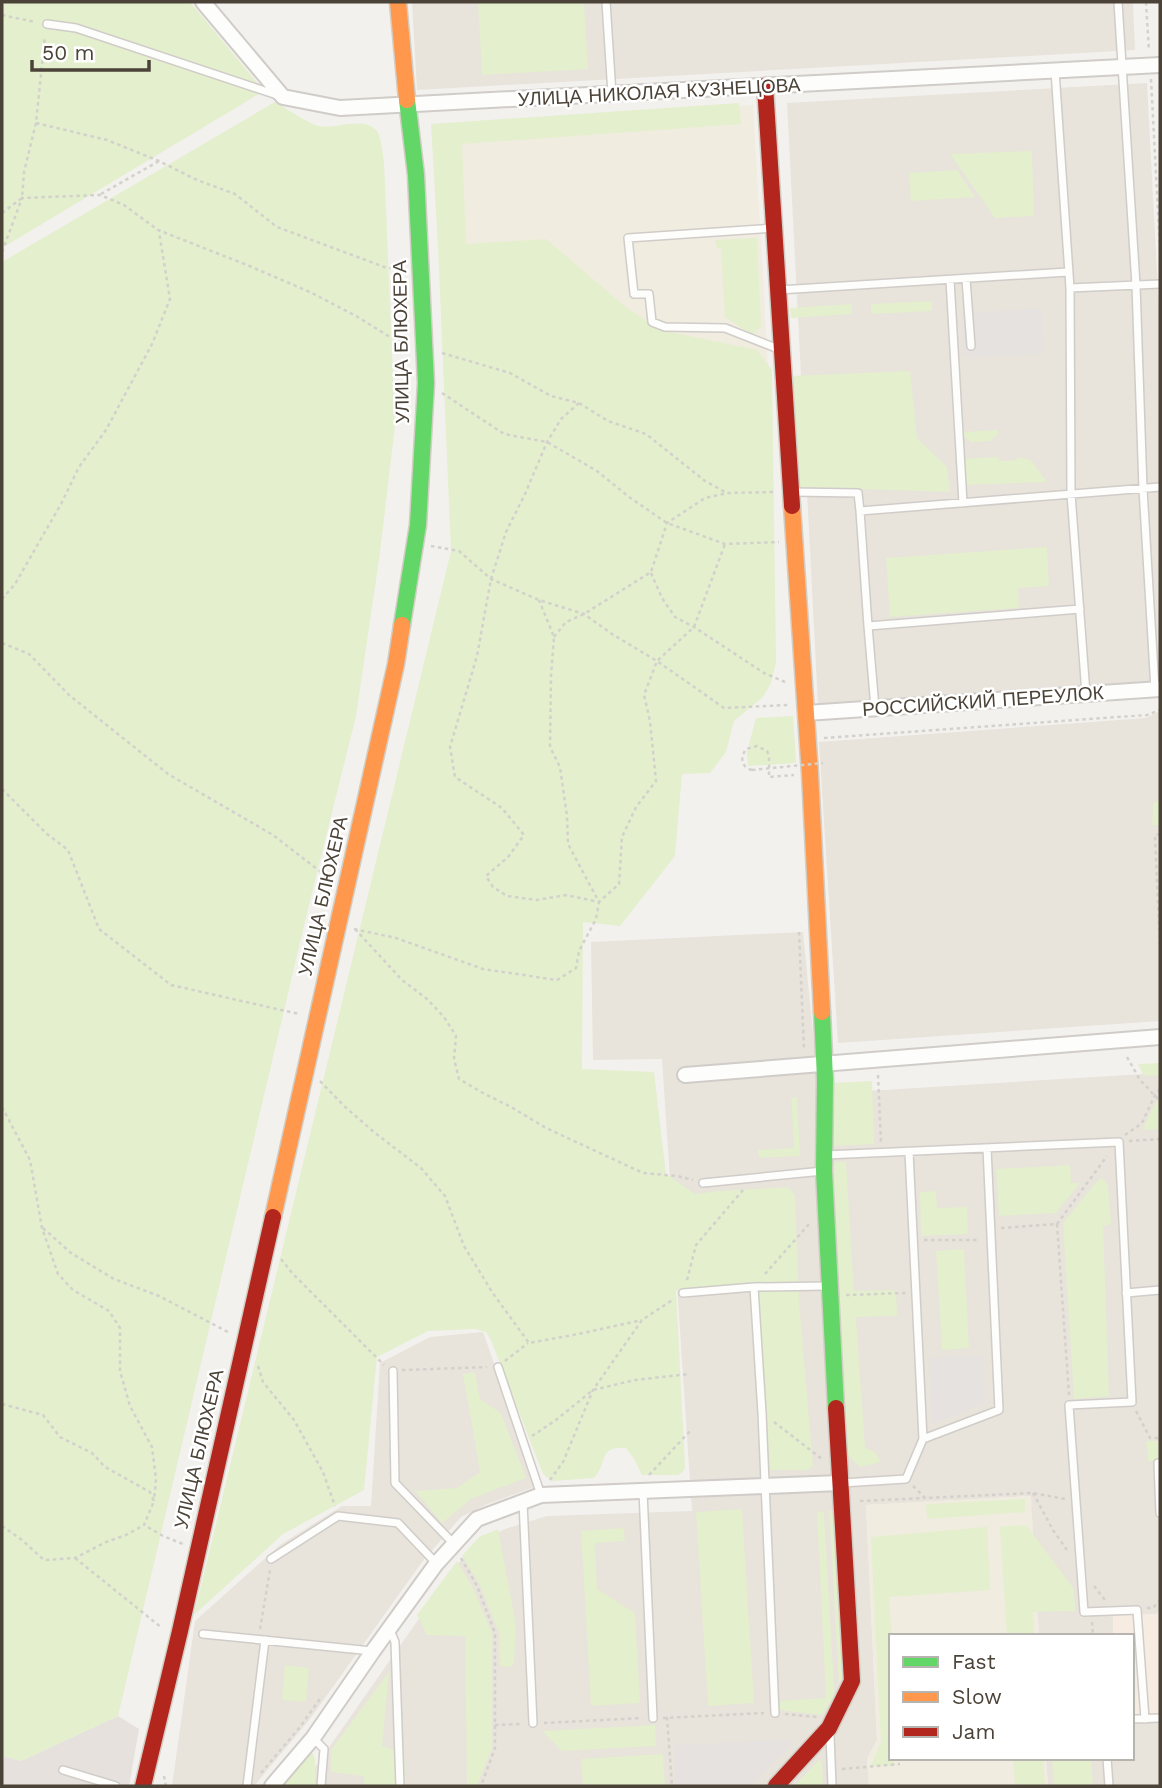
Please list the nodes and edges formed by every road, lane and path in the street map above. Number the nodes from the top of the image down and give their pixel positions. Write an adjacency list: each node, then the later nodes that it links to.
1 (203, 2): 13 (street)
2 (398, 2): 14 (street, УЛИЦА БЛЮХЕРА)
3 (606, 2): 12 (lane)
4 (1118, 2): 9 (lane)
5 (1146, 2): 8 (path)
6 (2, 15): 7 (path)
7 (47, 24): 13 (lane); 15 (path)
8 (1155, 65): 9 (street, УЛИЦА НИКОЛАЯ КУЗНЕЦОВА); 22 (path)
9 (1122, 67): 10 (street, УЛИЦА НИКОЛАЯ КУЗНЕЦОВА); 29 (lane)
10 (1055, 71): 11 (street, УЛИЦА НИКОЛАЯ КУЗНЕЦОВА); 25 (lane)
11 (765, 86): 12 (street, УЛИЦА НИКОЛАЯ КУЗНЕЦОВА); 20 (street)
12 (612, 94): 14 (street, УЛИЦА НИКОЛАЯ КУЗНЕЦОВА)
13 (283, 97): 14 (street, УЛИЦА НИКОЛАЯ КУЗНЕЦОВА)
14 (407, 105): 24 (street, УЛИЦА БЛЮХЕРА)
15 (36, 123): 16 (path); 18 (path)
16 (159, 161): 17 (path); 24 (path)
17 (100, 195): 18 (path); 21 (path)
18 (22, 198): 19 (path); 23 (path)
19 (2, 213)
20 (775, 228): 31 (street); 34 (lane)
21 (158, 230): 33 (path); 51 (path)
22 (1160, 250)
23 (2, 252)
24 (421, 267): 33 (street, УЛИЦА БЛЮХЕРА)
25 (1069, 272): 26 (lane); 30 (lane)
26 (966, 279): 27 (lane); 32 (lane)
27 (950, 280): 31 (lane); 43 (lane)
28 (1160, 284): 29 (lane)
29 (1136, 285): 30 (lane); 39 (lane)
30 (1070, 288): 42 (lane)
31 (779, 290): 34 (street)
32 (971, 346)
33 (425, 348): 36 (path); 110 (street, УЛИЦА БЛЮХЕРА)
34 (783, 351): 40 (street)
35 (434, 388): 37 (path)
36 (579, 403): 37 (path); 41 (path)
37 (547, 442): 45 (path); 50 (path)
38 (1160, 488): 39 (lane)
39 (1143, 489): 42 (lane); 60 (lane)
40 (793, 492): 41 (path); 44 (lane); 46 (street)
41 (727, 493): 45 (path)
42 (1071, 494): 43 (lane); 53 (lane)
43 (963, 503): 44 (lane)
44 (860, 511): 55 (lane)
45 (667, 523): 47 (path); 49 (path)
46 (796, 542): 47 (path); 62 (street)
47 (724, 544): 56 (path)
48 (430, 545): 50 (path)
49 (651, 572): 54 (path); 56 (path)
50 (491, 579): 52 (path); 71 (path)
51 (2, 599)
52 (539, 600): 54 (path); 57 (path)
53 (1080, 609): 55 (lane); 61 (lane)
54 (584, 614): 57 (path); 59 (path)
55 (869, 626): 63 (lane)
56 (694, 627): 59 (path); 62 (path)
57 (554, 637): 71 (path)
58 (2, 643): 69 (path)
59 (657, 661): 62 (path); 71 (path)
60 (1158, 689): 61 (street, РОССИЙСКИЙ ПЕРЕУЛОК)
61 (1086, 694): 63 (street, РОССИЙСКИЙ ПЕРЕУЛОК)
62 (805, 702): 63 (street, РОССИЙСКИЙ ПЕРЕУЛОК); 66 (street)
63 (875, 708)
64 (1160, 710): 65 (path)
65 (821, 738)
66 (816, 768): 66 (path, bridge); 79 (street)
67 (2, 789): 76 (path)
68 (1160, 834): 70 (path)
69 (326, 876)
70 (1159, 897): 72 (path)
71 (599, 902): 74 (path)
72 (1160, 923): 75 (path)
73 (347, 928): 74 (path)
74 (355, 929): 94 (path)
75 (1160, 948)
76 (286, 1011)
77 (1160, 1037): 79 (street)
78 (1127, 1058): 84 (path)
79 (824, 1064): 81 (street); 92 (street)
80 (314, 1073): 111 (path)
81 (685, 1075)
82 (878, 1075): 91 (path)
83 (1160, 1089): 84 (path)
84 (1155, 1095): 85 (path); 88 (path)
85 (1160, 1101)
86 (2, 1107): 97 (path)
87 (1160, 1139): 88 (path)
88 (1119, 1142): 89 (lane); 96 (path); 108 (lane)
89 (986, 1149): 90 (lane); 98 (lane)
90 (909, 1152): 91 (lane); 99 (lane)
91 (882, 1153): 92 (lane)
92 (824, 1163): 93 (lane); 105 (street)
93 (753, 1178): 94 (lane); 102 (path)
94 (703, 1183)
95 (811, 1223): 103 (path)
96 (1057, 1224): 98 (path); 118 (path)
97 (42, 1227): 110 (path); 132 (path)
98 (991, 1228): 100 (lane)
99 (914, 1240): 100 (path); 107 (lane)
100 (992, 1240): 122 (lane)
101 (279, 1257): 113 (path)
102 (687, 1280)
103 (754, 1287): 105 (lane); 106 (lane); 119 (lane)
104 (1160, 1290): 108 (lane)
105 (829, 1291): 107 (path); 127 (street)
106 (683, 1293): 109 (path)
107 (916, 1293): 122 (lane)
108 (1126, 1293): 116 (lane)
109 (642, 1320): 111 (path); 115 (path)
110 (245, 1340): 137 (path); 141 (street, УЛИЦА БЛЮХЕРА)
111 (529, 1343): 112 (path)
112 (498, 1367): 113 (path); 123 (lane)
113 (393, 1371): 140 (lane)
114 (689, 1374): 115 (path)
115 (593, 1390): 123 (path); 130 (path)
116 (1132, 1402): 118 (lane); 121 (path)
117 (2, 1404): 132 (path)
118 (1069, 1405): 134 (lane)
119 (762, 1413): 124 (path); 128 (lane)
120 (692, 1429): 129 (path)
121 (1160, 1438)
122 (923, 1439): 126 (lane)
123 (523, 1442): 130 (lane)
124 (824, 1461)
125 (1158, 1463): 136 (lane)
126 (906, 1479): 127 (lane); 131 (path)
127 (840, 1483): 128 (street); 159 (street)
128 (764, 1486): 129 (street); 152 (lane)
129 (638, 1491): 130 (street); 154 (lane)
130 (541, 1495): 135 (street)
131 (925, 1498): 133 (path); 134 (path)
132 (154, 1501): 138 (path)
133 (860, 1501)
134 (1076, 1501): 146 (lane)
135 (523, 1502): 140 (street); 158 (lane)
136 (1160, 1513)
137 (338, 1516): 143 (lane); 144 (lane)
138 (144, 1525): 141 (path); 142 (path)
139 (2, 1527): 142 (path)
140 (456, 1549): 144 (street); 171 (path)
141 (198, 1550): 166 (street, УЛИЦА БЛЮХЕРА)
142 (75, 1558): 147 (path)
143 (271, 1559): 150 (path)
144 (436, 1563): 148 (street)
145 (1160, 1600): 146 (path)
146 (1137, 1610): 157 (lane)
147 (162, 1627)
148 (390, 1630): 151 (street); 170 (lane)
149 (203, 1634): 150 (lane)
150 (262, 1640): 151 (lane); 167 (lane)
151 (373, 1651): 160 (street)
152 (775, 1713)
153 (667, 1717): 172 (path)
154 (653, 1718)
155 (1160, 1718): 157 (lane)
156 (1134, 1719): 157 (lane)
157 (1145, 1719)
158 (533, 1723)
159 (829, 1728): 164 (lane); 173 (street)
160 (313, 1738): 168 (street); 169 (lane)
161 (1107, 1760): 175 (lane)
162 (900, 1763): 164 (path)
163 (63, 1770): 165 (lane)
164 (831, 1770): 174 (lane)
165 (116, 1786)
166 (143, 1786)
167 (247, 1786)
168 (272, 1786)
169 (321, 1786)
170 (400, 1786)
171 (481, 1786)
172 (672, 1786)
173 (776, 1786)
174 (832, 1786)
175 (1109, 1786)

